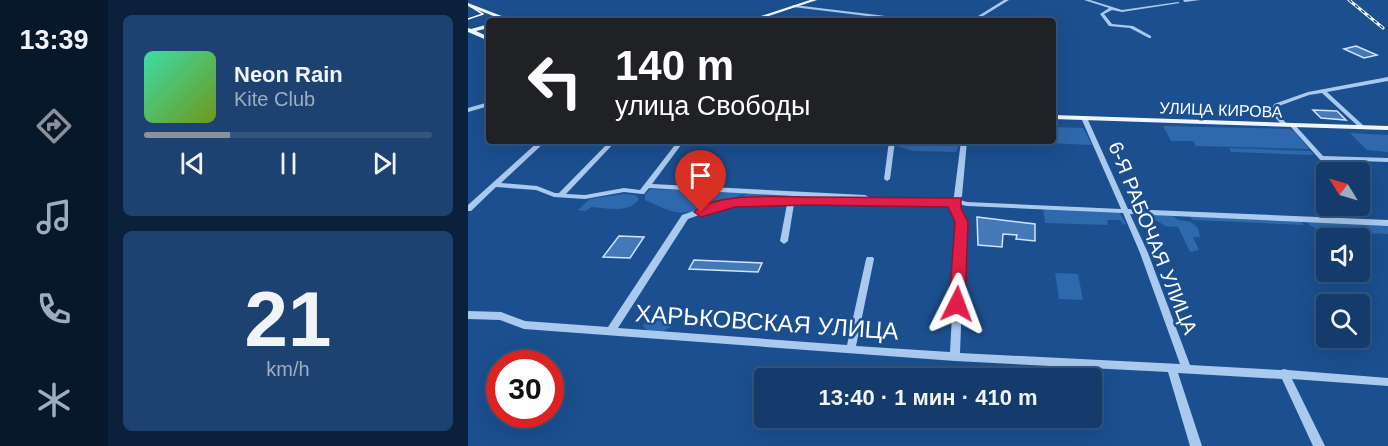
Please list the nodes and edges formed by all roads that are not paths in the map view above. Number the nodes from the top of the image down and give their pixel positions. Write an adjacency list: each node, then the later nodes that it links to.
1 (815, 0): 9 (main road)
2 (998, 0): 5 (street)
3 (1086, 0): 10 (street)
4 (1198, 0): 6 (street)
5 (1006, 1): 14 (street)
6 (1185, 1)
7 (1178, 3): 10 (street)
8 (468, 4): 11 (main road)
9 (794, 6): 12 (main road); 13 (street)
10 (1112, 9): 17 (street)
11 (501, 18)
12 (758, 18)
13 (862, 18)
14 (977, 18)
15 (486, 27): 16 (main road)
16 (470, 31): 18 (main road)
17 (1149, 37)
18 (486, 38)
19 (1388, 79): 20 (street)
20 (1323, 91): 25 (street); 26 (street)
21 (486, 105): 22 (street)
22 (468, 110)
23 (1056, 117): 24 (main road, УЛИЦА КИРОВА)
24 (1085, 120): 25 (main road, УЛИЦА КИРОВА); 44 (street, 6-Я РАБОЧАЯ УЛИЦА)
25 (1288, 125): 26 (main road, УЛИЦА КИРОВА); 33 (street)
26 (1362, 127): 27 (main road, УЛИЦА КИРОВА)
27 (1388, 128)
28 (540, 144): 37 (street)
29 (609, 144): 39 (street)
30 (679, 144): 38 (street)
31 (892, 144): 36 (street)
32 (964, 144): 40 (street)
33 (1321, 158): 34 (street); 35 (street)
34 (1388, 160)
35 (1325, 162)
36 (887, 178)
37 (496, 185): 39 (street); 43 (street)
38 (647, 186): 39 (street); 42 (street)
39 (561, 195)
40 (956, 201): 42 (street); 44 (street); 51 (street)
41 (791, 202): 42 (street); 46 (street); 49 (street)
42 (880, 202)
43 (468, 209)
44 (1124, 211): 45 (street); 53 (street, 6-Я РАБОЧАЯ УЛИЦА)
45 (1388, 223)
46 (784, 241)
47 (870, 259): 50 (street)
48 (468, 315): 49 (street, ХАРЬКОВСКАЯ УЛИЦА)
49 (611, 331): 50 (street, ХАРЬКОВСКАЯ УЛИЦА)
50 (851, 349): 51 (street, ХАРЬКОВСКАЯ УЛИЦА)
51 (956, 357): 52 (street, ХАРЬКОВСКАЯ УЛИЦА)
52 (1172, 369): 53 (street, ХАРЬКОВСКАЯ УЛИЦА); 56 (street)
53 (1187, 369): 54 (street, ХАРЬКОВСКАЯ УЛИЦА)
54 (1284, 373): 55 (street, ХАРЬКОВСКАЯ УЛИЦА); 57 (street)
55 (1388, 382)
56 (1196, 446)
57 (1319, 446)

